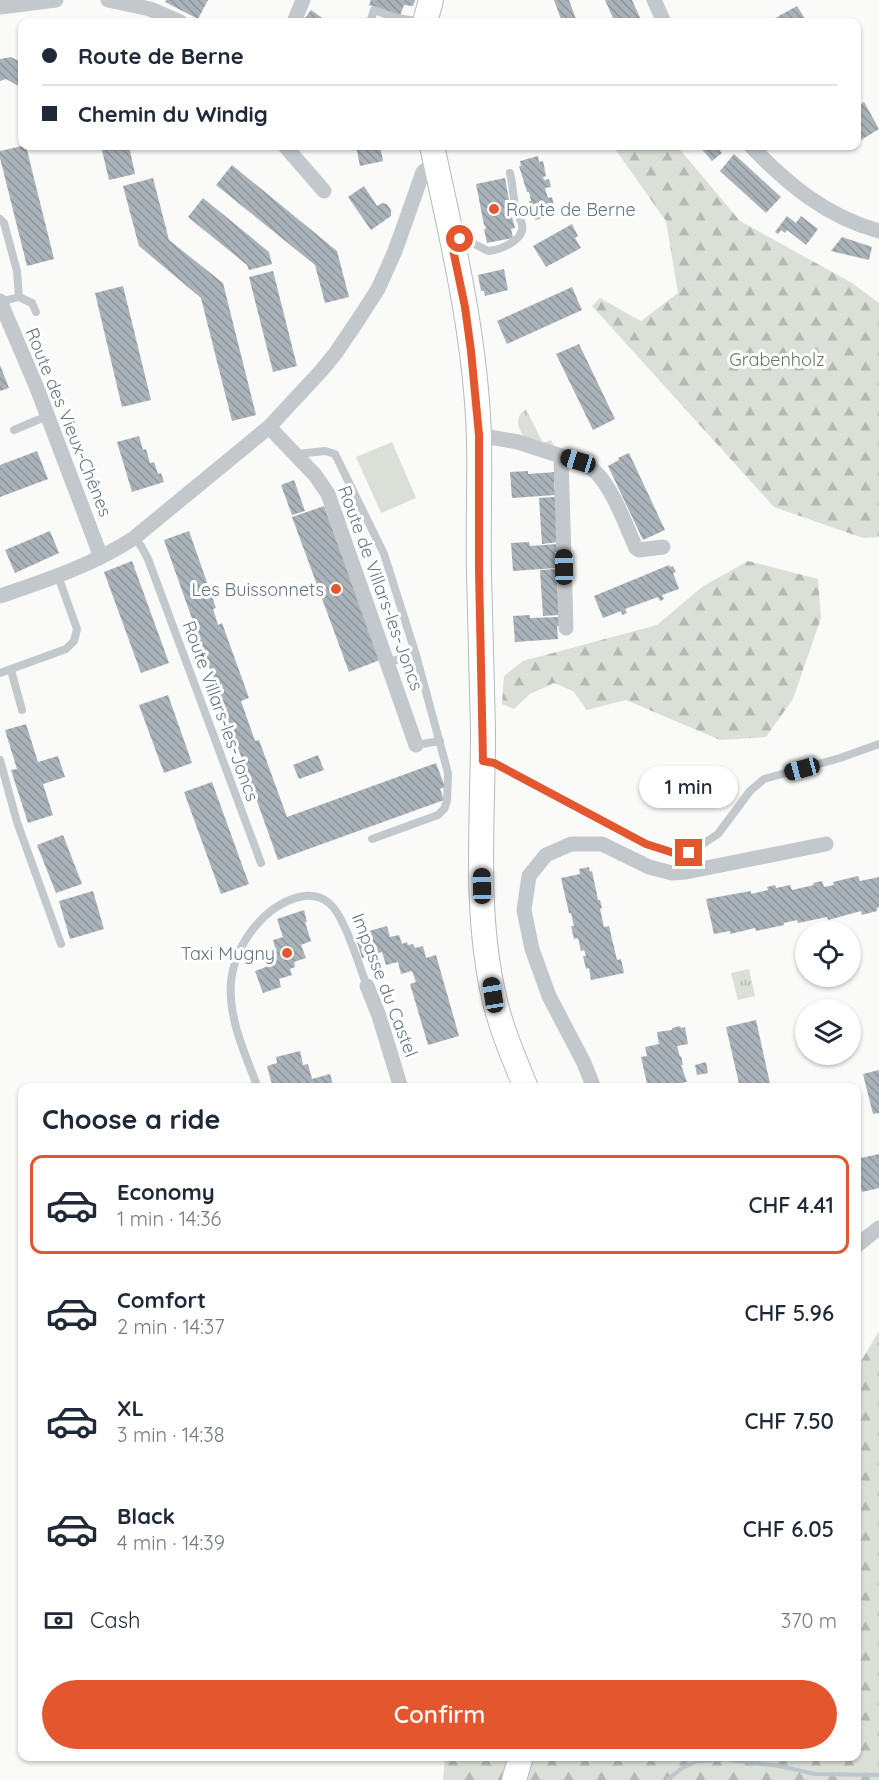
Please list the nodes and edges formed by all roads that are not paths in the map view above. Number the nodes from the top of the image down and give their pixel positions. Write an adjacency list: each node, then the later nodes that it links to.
1 (56, 0): 6 (street)
2 (108, 0): 7 (street)
3 (303, 0): 8 (street)
4 (431, 0): 11 (main road)
5 (654, 0): 12 (street)
6 (0, 7)
7 (171, 18)
8 (296, 18)
9 (371, 18): 10 (lane)
10 (397, 18)
11 (426, 18)
12 (662, 18)
13 (288, 150): 17 (street)
14 (755, 150): 19 (street)
15 (434, 154): 20 (main road); 25 (street)
16 (510, 173): 20 (lane)
17 (324, 191)
18 (0, 219): 21 (lane)
19 (879, 231)
20 (451, 240): 27 (main road)
21 (19, 297): 22 (lane); 23 (lane)
22 (0, 301): 24 (street, Route des Vieux-Chênes)
23 (36, 312)
24 (47, 417): 26 (lane); 32 (street, Route des Vieux-Chênes)
25 (269, 427): 28 (street, Route de Villars-les-Joncs); 30 (street)
26 (14, 430)
27 (479, 435): 29 (street); 45 (main road)
28 (295, 454): 36 (lane); 37 (street, Route de Villars-les-Joncs)
29 (561, 456): 31 (street); 35 (street)
30 (135, 538): 32 (street); 48 (lane, Route Villars-les-Joncs)
31 (663, 547)
32 (101, 557): 33 (street)
33 (58, 576): 34 (street); 38 (lane)
34 (0, 596)
35 (566, 628)
36 (416, 655): 37 (lane); 41 (lane)
37 (388, 662): 43 (street, Route de Villars-les-Joncs)
38 (10, 670): 39 (lane); 40 (lane)
39 (0, 674)
40 (22, 710)
41 (440, 741): 43 (lane); 46 (lane)
42 (879, 744): 45 (lane)
43 (416, 745)
44 (0, 760): 49 (lane)
45 (483, 761): 53 (main road)
46 (372, 839)
47 (826, 844): 54 (street)
48 (261, 863)
49 (61, 944)
50 (367, 986): 51 (lane, Impasse du Castel); 52 (street, Impasse du Castel)
51 (256, 1083)
52 (400, 1083)
53 (524, 1083)
54 (589, 1083)
55 (879, 1228): 56 (street)
56 (861, 1242)
57 (520, 1761): 58 (main road)
58 (514, 1780)

